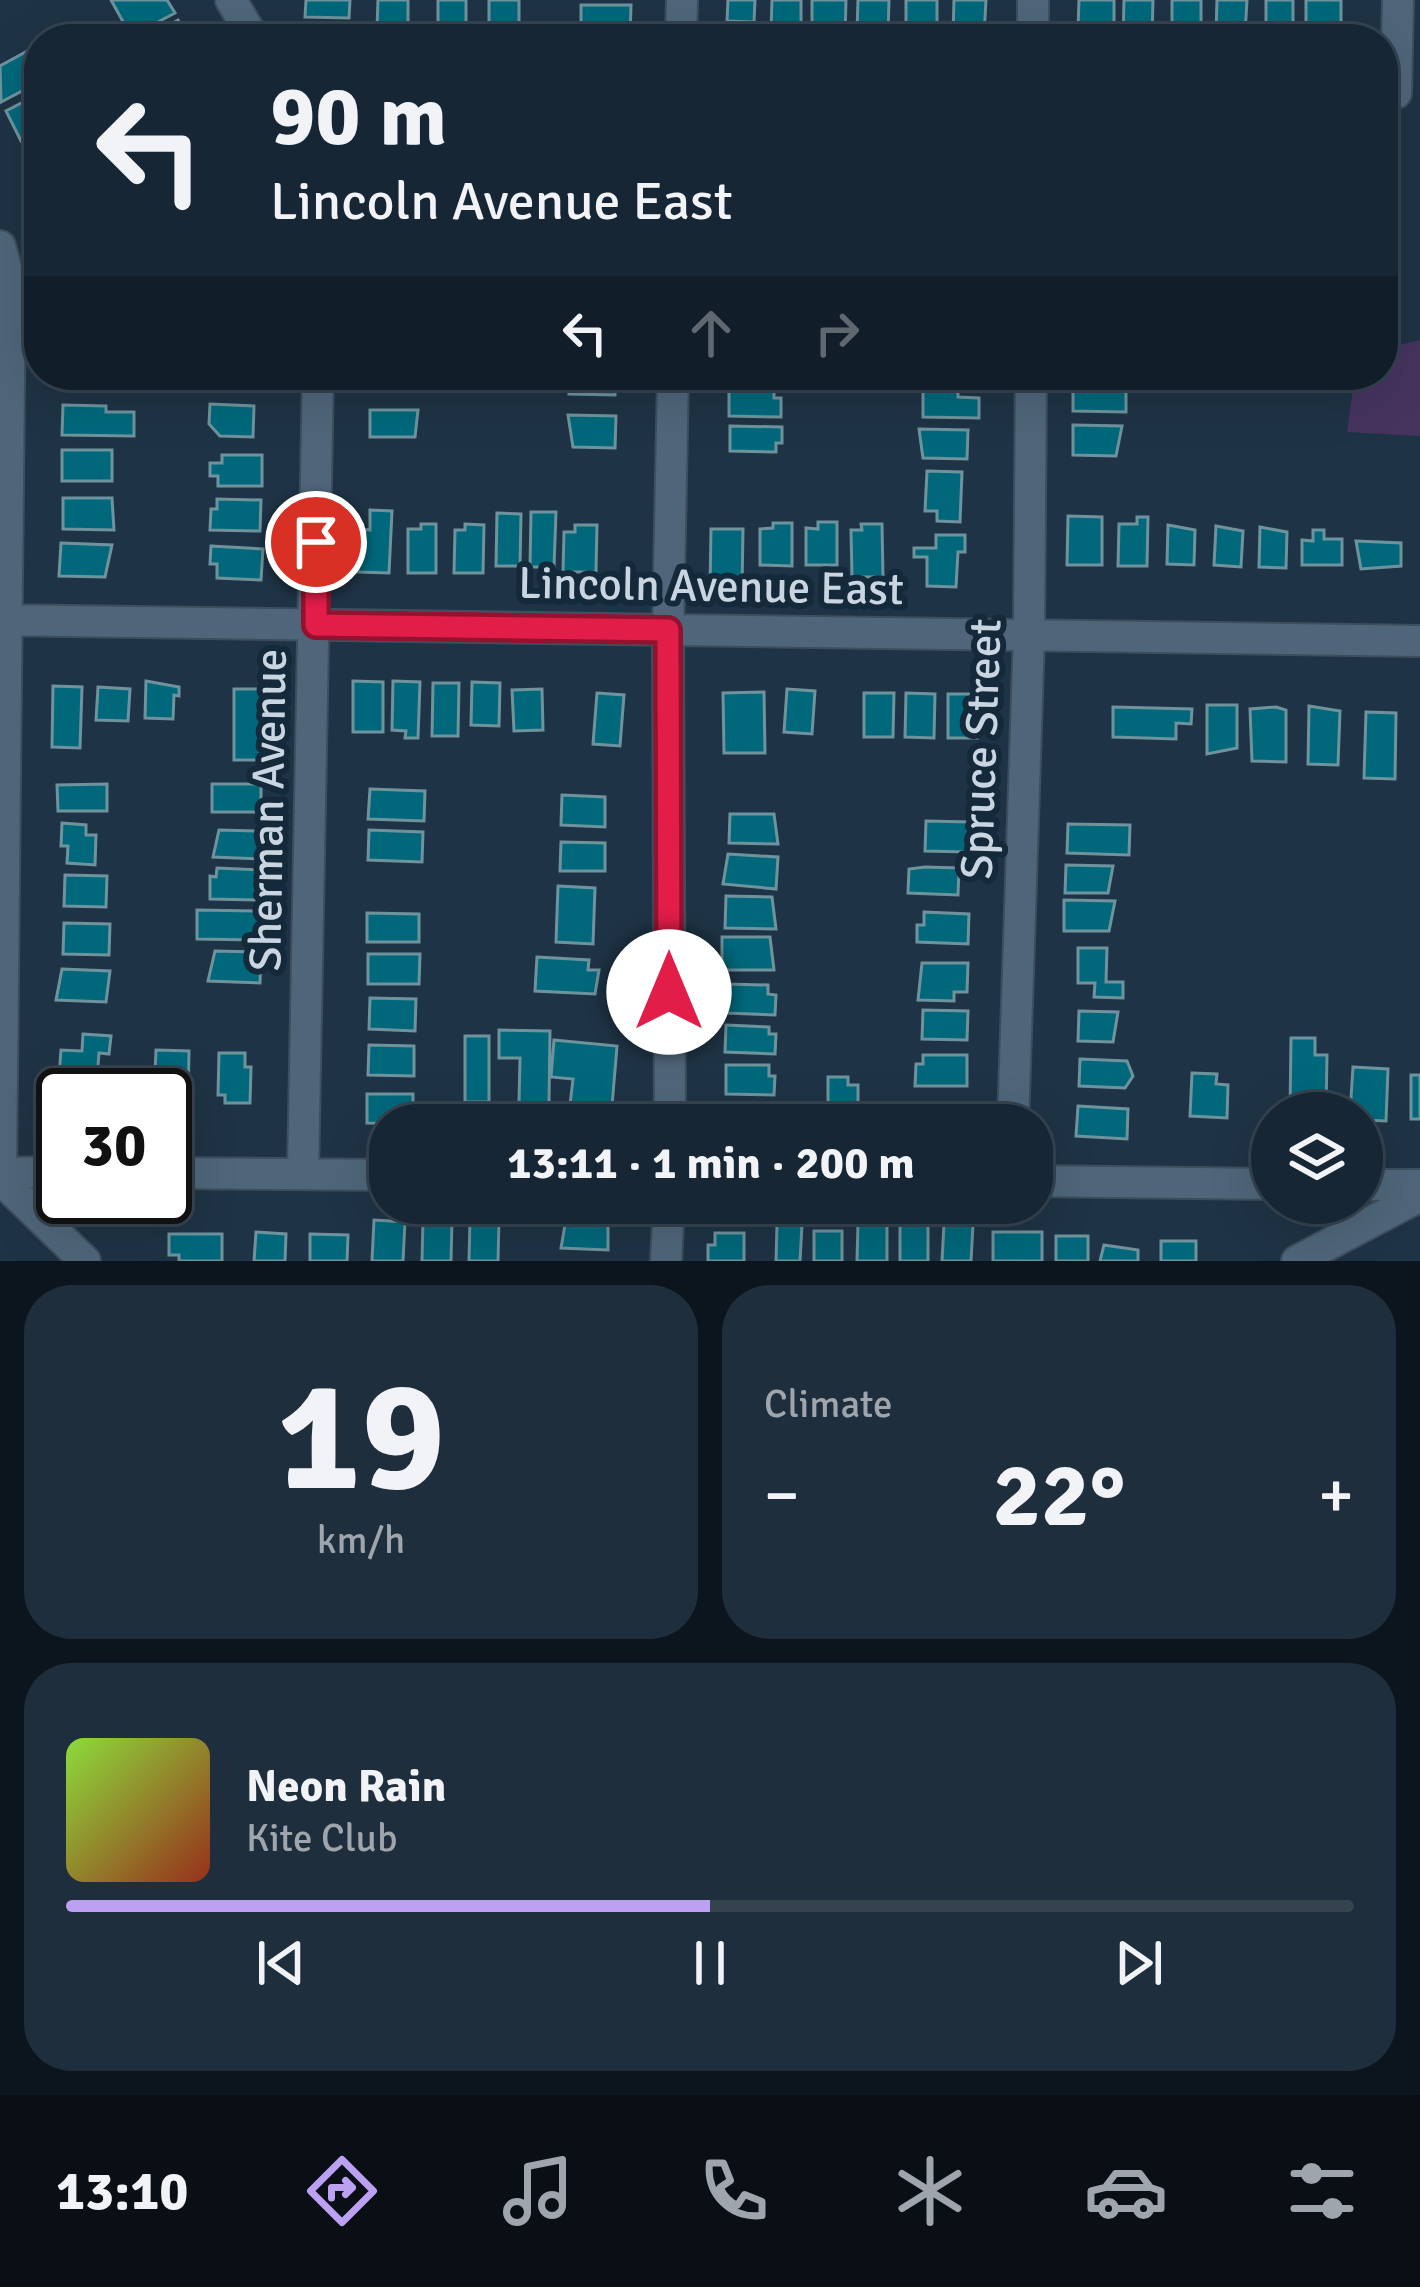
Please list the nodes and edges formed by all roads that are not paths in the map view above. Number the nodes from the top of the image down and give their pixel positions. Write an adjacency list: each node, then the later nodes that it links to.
1 (1398, 0): 2 (street)
2 (1400, 93)
3 (0, 246): 7 (street)
4 (318, 390): 8 (street, Sherman Avenue)
5 (674, 390): 9 (street)
6 (1031, 390): 10 (street, Spruce Street)
7 (4, 620): 8 (street, Lincoln Avenue East); 16 (street)
8 (316, 625): 9 (street, Lincoln Avenue East); 17 (street, Sherman Avenue)
9 (668, 630): 10 (street, Lincoln Avenue East); 12 (street)
10 (1029, 635): 11 (street, Lincoln Avenue East); 13 (street, Spruce Street)
11 (1420, 641)
12 (670, 1104)
13 (1014, 1104)
14 (36, 1173): 16 (street)
15 (192, 1173): 17 (street)
16 (0, 1174): 25 (street)
17 (303, 1174): 18 (street)
18 (369, 1175)
19 (1053, 1181): 20 (street)
20 (1251, 1184)
21 (1383, 1185): 22 (street)
22 (1420, 1185)
23 (1420, 1196): 27 (street)
24 (668, 1224): 26 (street)
25 (85, 1261)
26 (666, 1261)
27 (1297, 1261)

